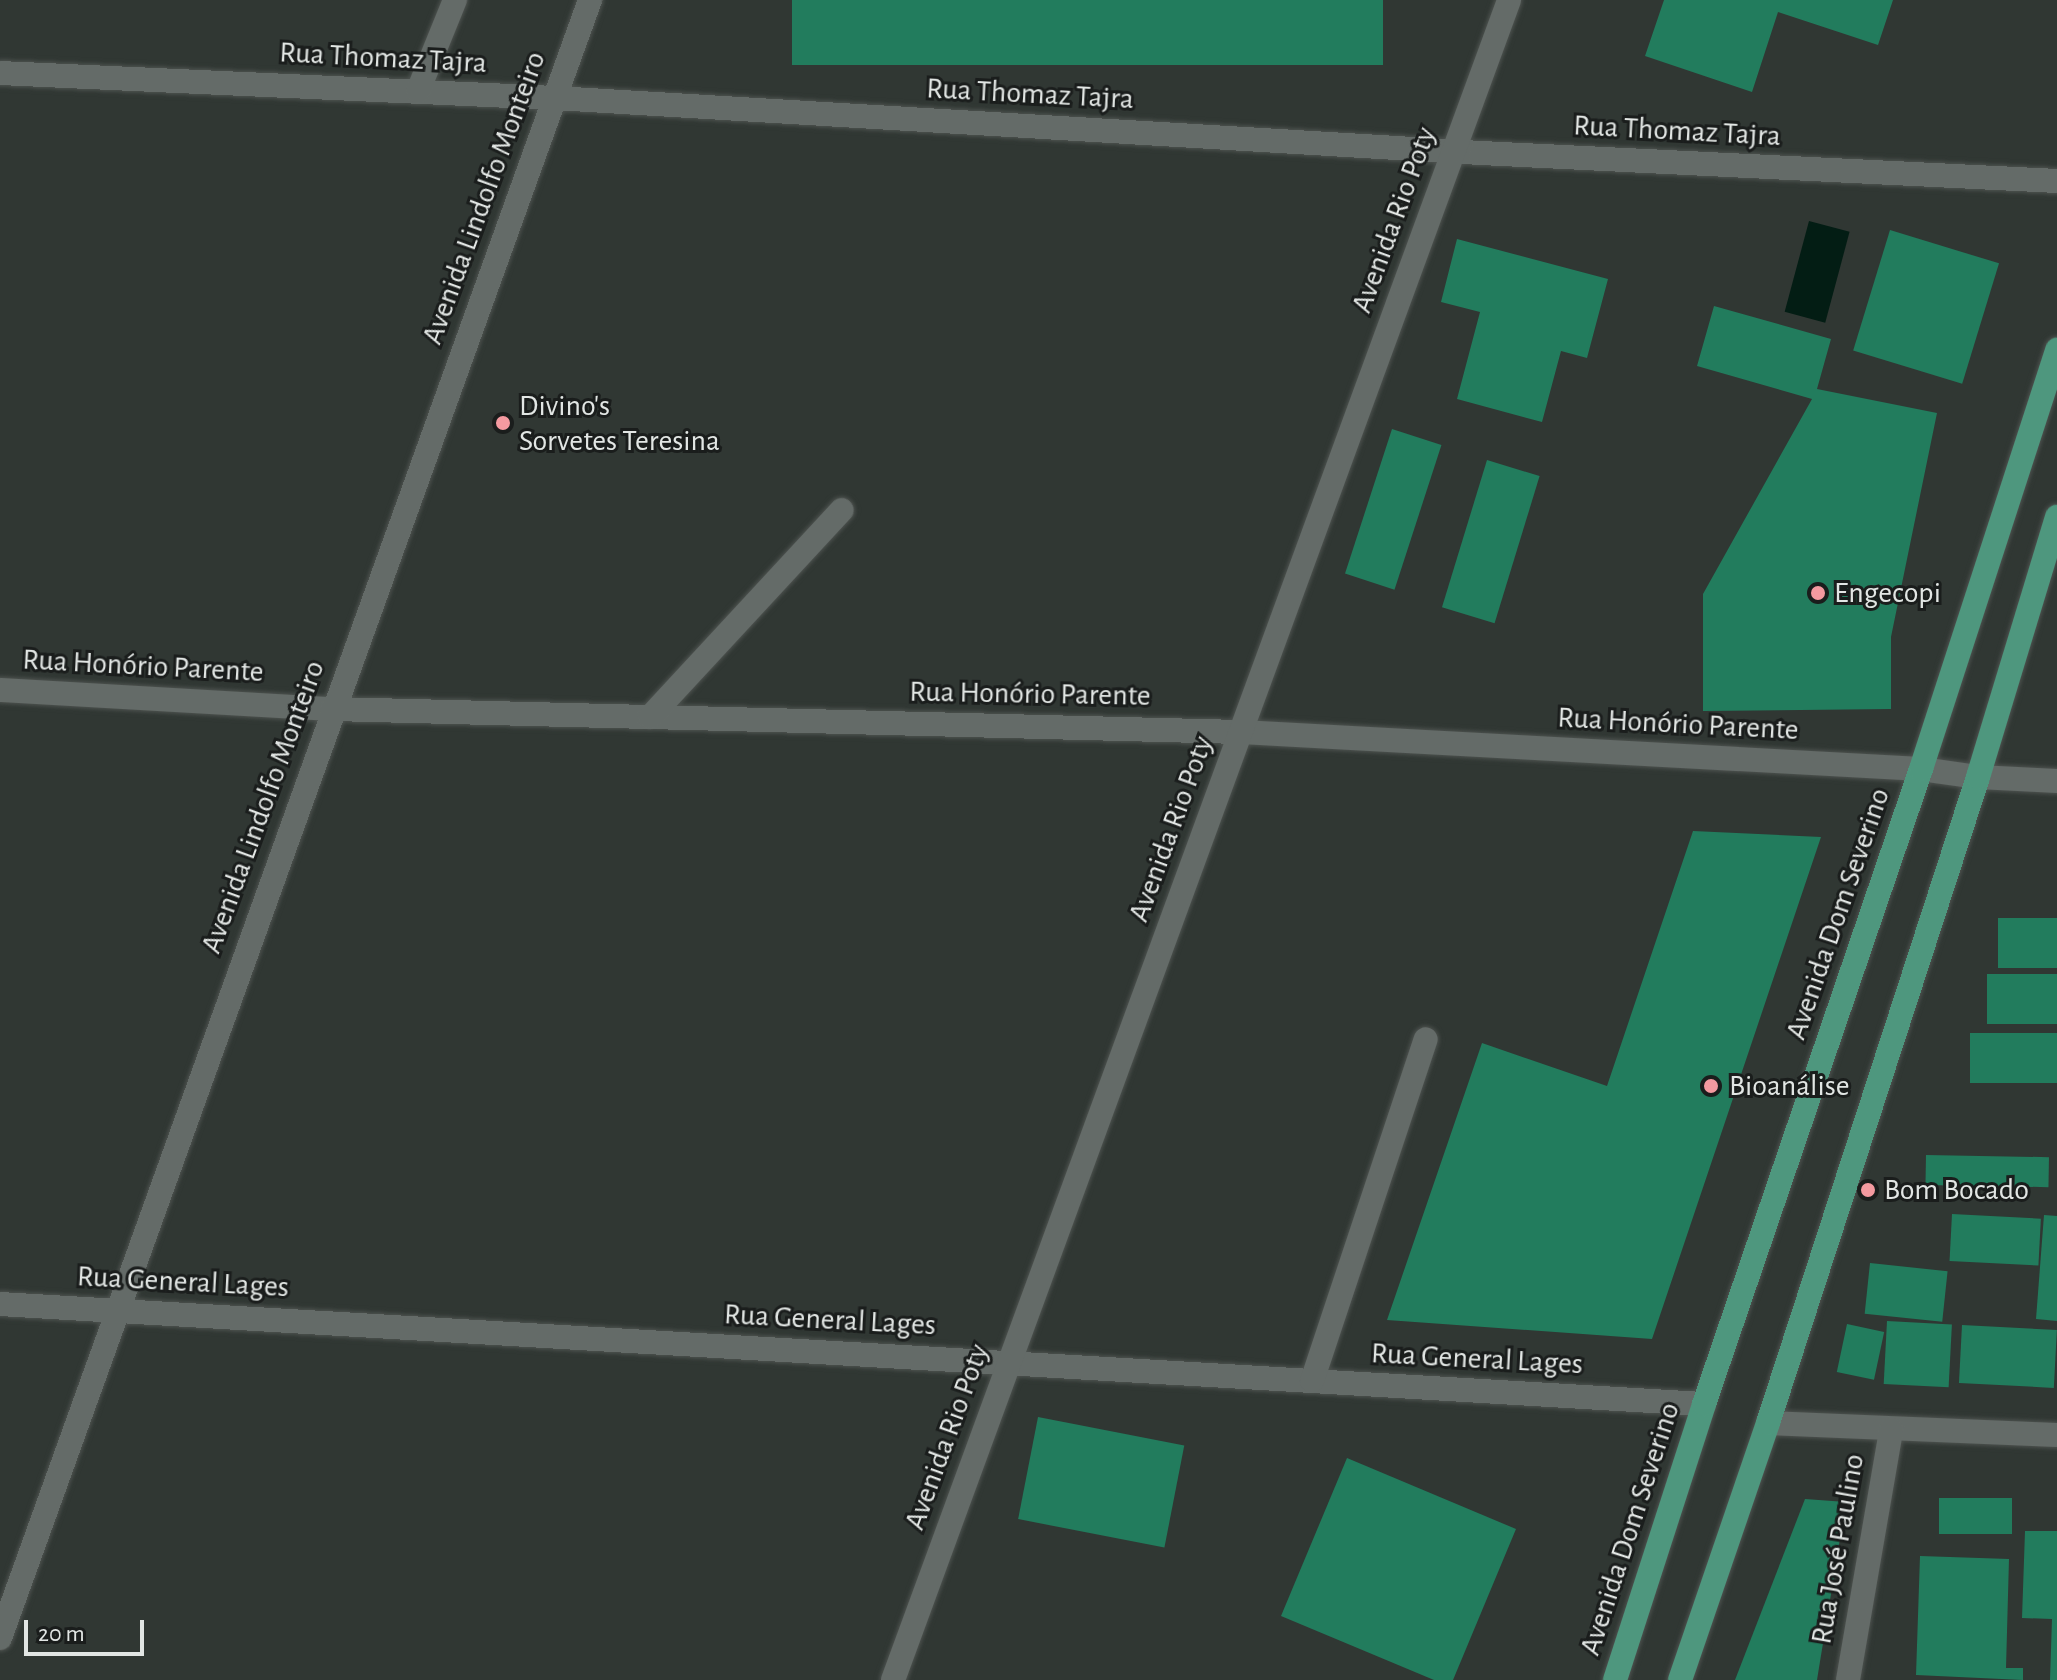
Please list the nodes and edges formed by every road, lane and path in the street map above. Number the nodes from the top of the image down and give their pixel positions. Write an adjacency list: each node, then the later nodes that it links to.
1 (455, 0): 5 (street)
2 (590, 0): 6 (street, Avenida Lindolfo Monteiro)
3 (1509, 0): 7 (street, Avenida Rio Poty)
4 (0, 73): 5 (street, Rua Thomaz Tajra)
5 (418, 91): 6 (street, Rua Thomaz Tajra)
6 (555, 98): 7 (street, Rua Thomaz Tajra); 13 (street, Avenida Lindolfo Monteiro)
7 (1453, 152): 8 (street, Rua Thomaz Tajra); 15 (street, Avenida Rio Poty)
8 (2057, 181)
9 (2057, 350): 16 (main road, Avenida Dom Severino)
10 (842, 510): 14 (street)
11 (2057, 517): 17 (main road)
12 (0, 690): 13 (street, Rua Honório Parente)
13 (332, 709): 14 (street, Rua Honório Parente); 21 (street, Avenida Lindolfo Monteiro)
14 (650, 717): 15 (street, Rua Honório Parente)
15 (1241, 732): 16 (street, Rua Honório Parente); 22 (street, Avenida Rio Poty)
16 (1921, 769): 17 (street, Rua Honório Parente); 24 (main road, Avenida Dom Severino)
17 (1978, 777): 18 (street, Rua Honório Parente); 25 (main road)
18 (2057, 781)
19 (1426, 1039): 23 (street)
20 (0, 1304): 21 (street, Rua General Lages)
21 (115, 1310): 22 (street, Rua General Lages); 28 (street, Avenida Lindolfo Monteiro)
22 (1008, 1363): 23 (street, Rua General Lages); 29 (street, Avenida Rio Poty)
23 (1312, 1381): 24 (street, Rua General Lages)
24 (1704, 1404): 30 (main road, Avenida Dom Severino)
25 (1768, 1423): 26 (street); 31 (main road)
26 (1891, 1430): 27 (street); 32 (street, Rua José Paulino)
27 (2057, 1435)
28 (0, 1638)
29 (893, 1680)
30 (1615, 1680)
31 (1680, 1680)
32 (1848, 1680)

